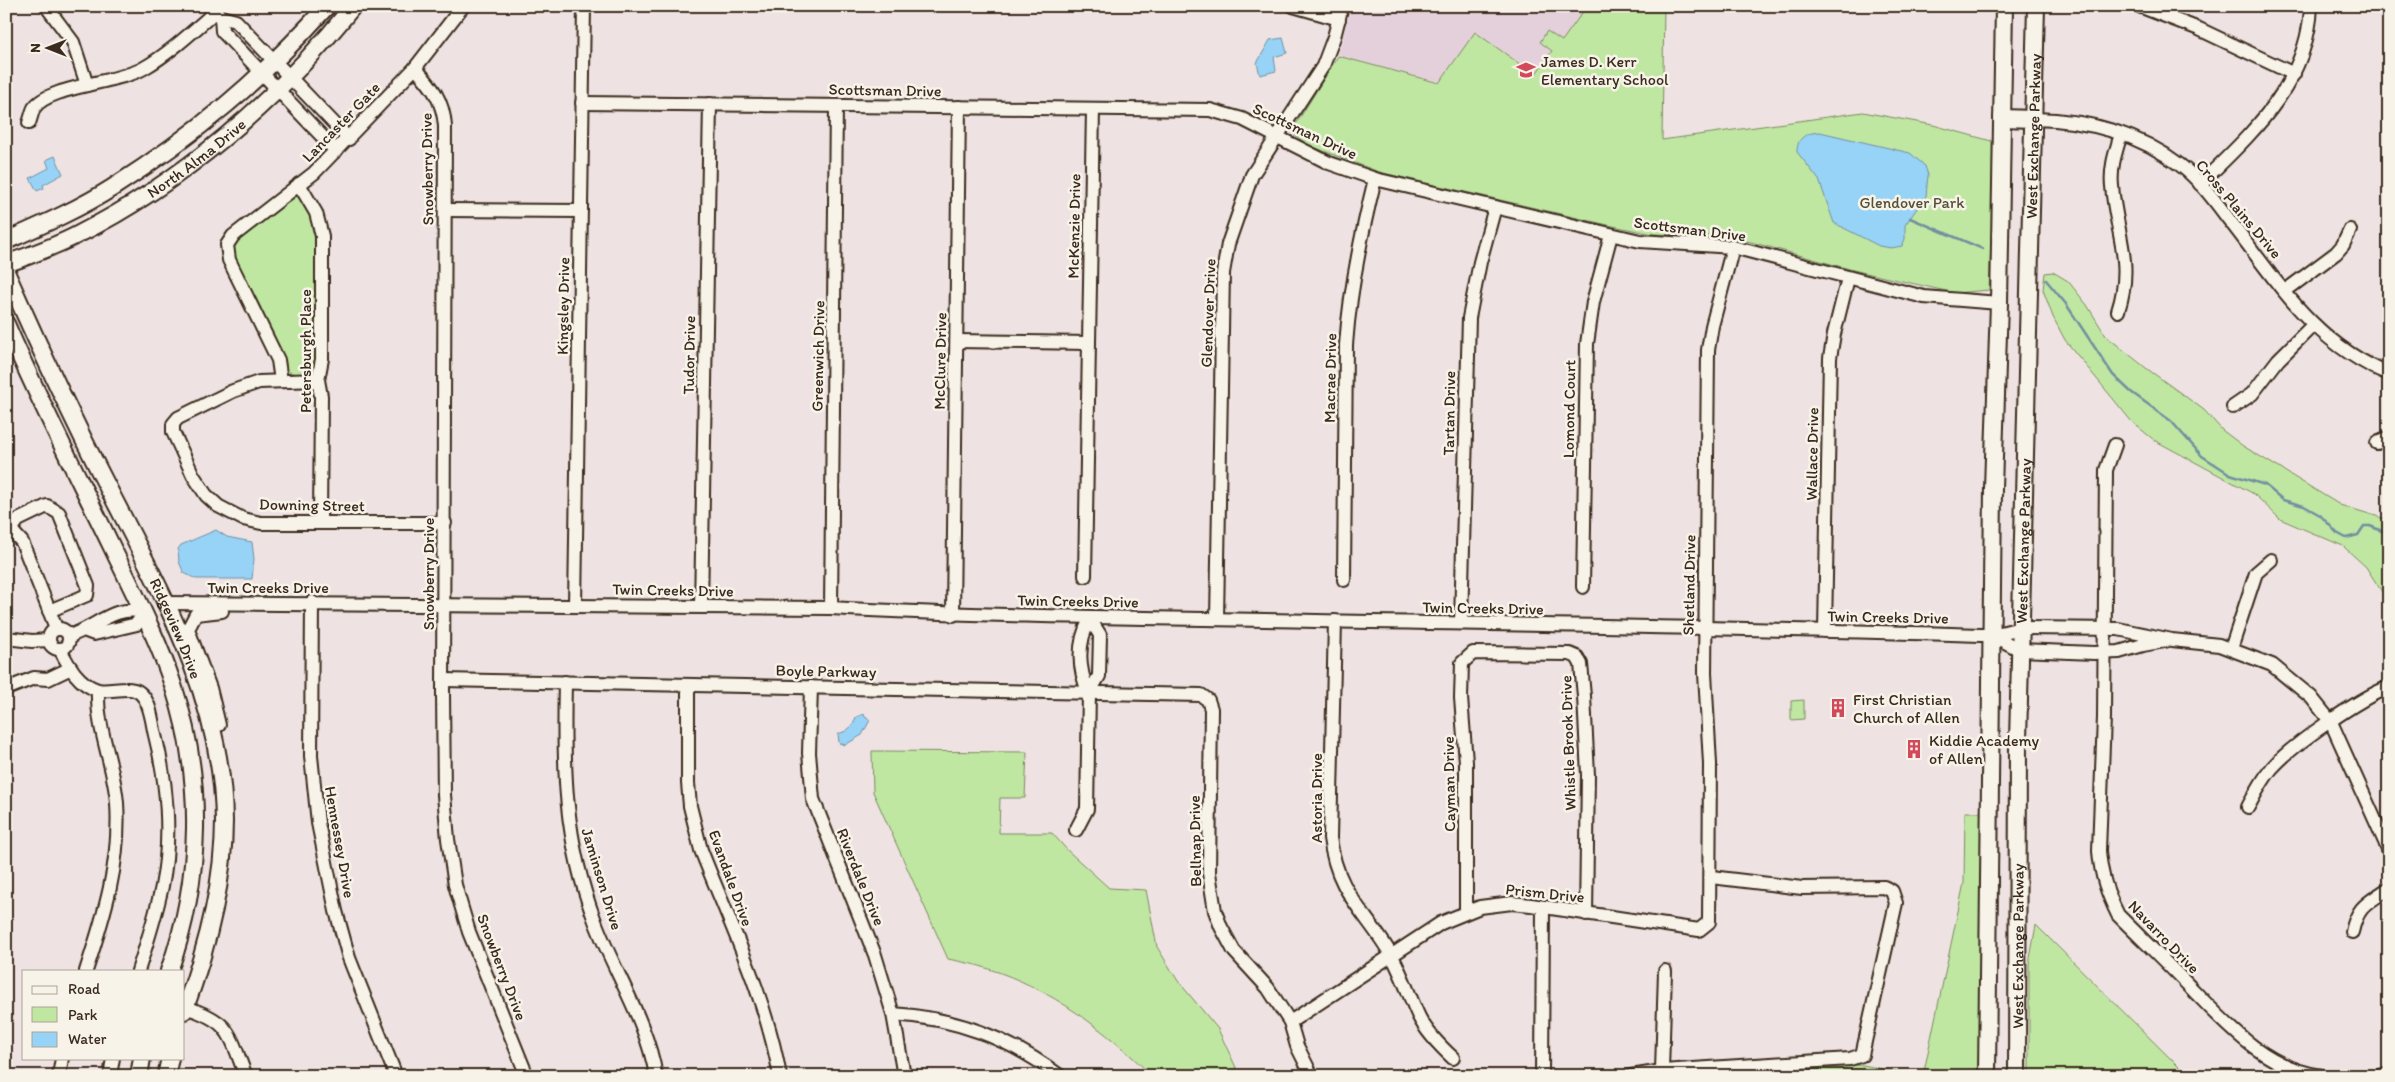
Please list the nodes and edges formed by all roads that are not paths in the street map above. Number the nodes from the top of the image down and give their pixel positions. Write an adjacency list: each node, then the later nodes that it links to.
1 (46, 6): 18 (street)
2 (326, 6): 13 (main road, North Alma Drive)
3 (353, 6): 17 (main road, North Alma Drive)
4 (463, 6): 14 (street, Lancaster Gate)
5 (584, 6): 20 (street, Kingsley Drive)
6 (1293, 6): 12 (street)
7 (2004, 6): 25 (main road, West Exchange Parkway)
8 (2036, 6): 26 (main road, West Exchange Parkway)
9 (2139, 6): 16 (street)
10 (2311, 6): 16 (street)
11 (216, 11): 13 (street); 15 (street); 18 (street)
12 (1341, 13): 29 (street, Glendover Drive)
13 (275, 62): 15 (main road, North Alma Drive); 17 (street)
14 (414, 68): 30 (street, Lancaster Gate); 36 (street, Snowberry Drive)
15 (263, 74): 19 (street); 40 (main road, North Alma Drive)
16 (2294, 74): 34 (street)
17 (289, 77): 19 (main road, North Alma Drive); 30 (street)
18 (87, 85): 27 (street)
19 (277, 89): 31 (street); 42 (main road, North Alma Drive)
20 (582, 103): 21 (street, Scottsman Drive); 37 (street, Kingsley Drive)
21 (710, 104): 22 (street, Scottsman Drive); 68 (street, Tudor Drive)
22 (836, 106): 23 (street, Scottsman Drive); 69 (street, Greenwich Drive)
23 (959, 107): 24 (street, Scottsman Drive); 50 (street, McClure Drive)
24 (1093, 109): 29 (street, Scottsman Drive); 51 (street, McKenzie Drive)
25 (2002, 118): 26 (main road); 46 (main road, West Exchange Parkway)
26 (2034, 119): 28 (street, Cross Plains Drive); 79 (main road, West Exchange Parkway)
27 (29, 123)
28 (2121, 134): 34 (street, Cross Plains Drive); 47 (street)
29 (1278, 136): 32 (street, Scottsman Drive); 74 (street, Glendover Drive)
30 (349, 139): 31 (street, Lancaster Gate)
31 (336, 151): 33 (street, Lancaster Gate)
32 (1375, 179): 35 (street, Scottsman Drive); 62 (street, Macrae Drive)
33 (299, 184): 53 (street, Petersburgh Place); 54 (street, Lancaster Gate)
34 (2200, 184): 45 (street, Cross Plains Drive)
35 (1495, 207): 39 (street, Scottsman Drive); 76 (street, Tartan Drive)
36 (445, 210): 37 (street); 58 (street, Snowberry Drive)
37 (581, 212): 67 (street, Kingsley Drive)
38 (2350, 230): 45 (street)
39 (1611, 235): 41 (street, Scottsman Drive); 63 (street, Lomond Court)
40 (6, 241)
41 (1733, 247): 44 (street, Scottsman Drive); 78 (street, Shetland Drive)
42 (6, 264)
43 (6, 272): 65 (main road, Ridgeview Drive)
44 (1848, 278): 46 (street, Scottsman Drive); 81 (street, Wallace Drive)
45 (2285, 291): 49 (street, Cross Plains Drive)
46 (1999, 303): 82 (main road, West Exchange Parkway)
47 (2118, 311)
48 (6, 324): 71 (main road, Ridgeview Drive)
49 (2312, 325): 52 (street, Cross Plains Drive); 55 (street)
50 (957, 341): 51 (street); 72 (street, McClure Drive)
51 (1088, 343): 61 (street, McKenzie Drive)
52 (2389, 374)
53 (318, 380): 54 (street); 57 (street, Petersburgh Place)
54 (281, 381): 57 (street, Downing Street)
55 (2233, 407)
56 (2115, 445): 80 (street, Navarro Drive)
57 (320, 523): 58 (street, Downing Street)
58 (445, 523): 66 (street, Snowberry Drive)
59 (8, 530): 70 (street); 70 (street)
60 (2271, 560): 88 (street)
61 (1085, 576)
62 (1344, 580)
63 (1583, 587)
64 (307, 602): 65 (street, Twin Creeks Drive); 66 (street, Twin Creeks Drive); 103 (street); 137 (street, Hennessey Drive)
65 (164, 603): 71 (main road); 103 (main road, Ridgeview Drive)
66 (445, 605): 67 (street, Twin Creeks Drive); 93 (street, Snowberry Drive)
67 (575, 606): 68 (street, Twin Creeks Drive)
68 (701, 607): 69 (street, Twin Creeks Drive)
69 (831, 608): 72 (street, Twin Creeks Drive)
70 (49, 611): 77 (street)
71 (143, 612): 83 (street); 119 (main road, Ridgeview Drive)
72 (953, 615): 73 (street, Twin Creeks Drive)
73 (1090, 619): 74 (street, Twin Creeks Drive); 100 (street); 100 (street)
74 (1217, 619): 75 (street, Twin Creeks Drive)
75 (1335, 621): 76 (street, Twin Creeks Drive); 116 (street, Astoria Drive)
76 (1461, 623): 78 (street, Twin Creeks Drive)
77 (56, 628): 83 (street); 85 (street)
78 (1705, 628): 81 (street, Twin Creeks Drive); 107 (street, Shetland Drive)
79 (2021, 628): 80 (street, Twin Creeks Drive); 82 (street, Twin Creeks Drive); 89 (main road, West Exchange Parkway)
80 (2104, 628): 86 (street, Twin Creeks Drive); 90 (street, Navarro Drive)
81 (1825, 631): 82 (street, Twin Creeks Drive)
82 (1992, 635): 89 (street, Twin Creeks Drive); 113 (main road, West Exchange Parkway)
83 (70, 636): 87 (street)
84 (6, 637): 85 (street)
85 (48, 640): 87 (street)
86 (2172, 640): 88 (street, Twin Creeks Drive); 90 (street, Twin Creeks Drive)
87 (60, 649): 92 (street)
88 (2231, 649): 102 (street, Twin Creeks Drive)
89 (2020, 650): 90 (street, Twin Creeks Drive); 114 (main road, West Exchange Parkway)
90 (2104, 653): 148 (street, Navarro Drive)
91 (1464, 658): 110 (street, Cayman Drive); 111 (street, Whistle Brook Drive)
92 (71, 668): 98 (street); 99 (street)
93 (443, 680): 94 (street, Boyle Parkway); 138 (street, Snowberry Drive)
94 (565, 682): 95 (street, Boyle Parkway); 139 (street, Jaminson Drive)
95 (688, 685): 97 (street, Boyle Parkway); 140 (street, Evandale Drive)
96 (2389, 687): 102 (street)
97 (811, 688): 100 (street, Boyle Parkway); 123 (street, Riverdale Drive)
98 (6, 689)
99 (98, 690): 117 (street); 118 (street)
100 (1089, 693): 101 (street, Boyle Parkway); 105 (street)
101 (1206, 697): 124 (street, Bellnap Drive)
102 (2331, 722): 104 (street); 106 (street, Twin Creeks Drive)
103 (220, 770): 121 (main road, Ridgeview Drive)
104 (2248, 808)
105 (1076, 830)
106 (2389, 851)
107 (1710, 877): 112 (street, Shetland Drive); 130 (street)
108 (2389, 888): 115 (street)
109 (1543, 908): 110 (street, Prism Drive); 111 (street, Prism Drive); 144 (street)
110 (1466, 911): 116 (street, Prism Drive)
111 (1586, 914): 112 (street, Prism Drive)
112 (1707, 926)
113 (1988, 926): 114 (main road); 146 (main road, West Exchange Parkway)
114 (2017, 926): 147 (main road, West Exchange Parkway)
115 (2352, 932)
116 (1392, 956): 124 (street, Prism Drive); 125 (street, Astoria Drive)
117 (86, 970)
118 (138, 970)
119 (169, 970)
120 (1665, 971): 130 (street)
121 (185, 1006)
122 (185, 1009): 136 (street)
123 (893, 1014): 141 (street, Riverdale Drive); 142 (street)
124 (1290, 1022): 143 (street, Bellnap Drive)
125 (1453, 1058)
126 (62, 1060): 132 (street)
127 (113, 1060): 133 (street)
128 (142, 1060): 134 (main road)
129 (170, 1060): 135 (main road)
130 (1662, 1070): 145 (street)
131 (2389, 1074): 149 (street)
132 (59, 1076)
133 (110, 1076)
134 (138, 1076)
135 (166, 1076)
136 (246, 1076)
137 (396, 1076)
138 (527, 1076)
139 (656, 1076)
140 (780, 1076)
141 (904, 1076)
142 (1060, 1076)
143 (1312, 1076)
144 (1542, 1076)
145 (1631, 1076)
146 (1987, 1076)
147 (2017, 1076)
148 (2322, 1076)
149 (2379, 1076)

